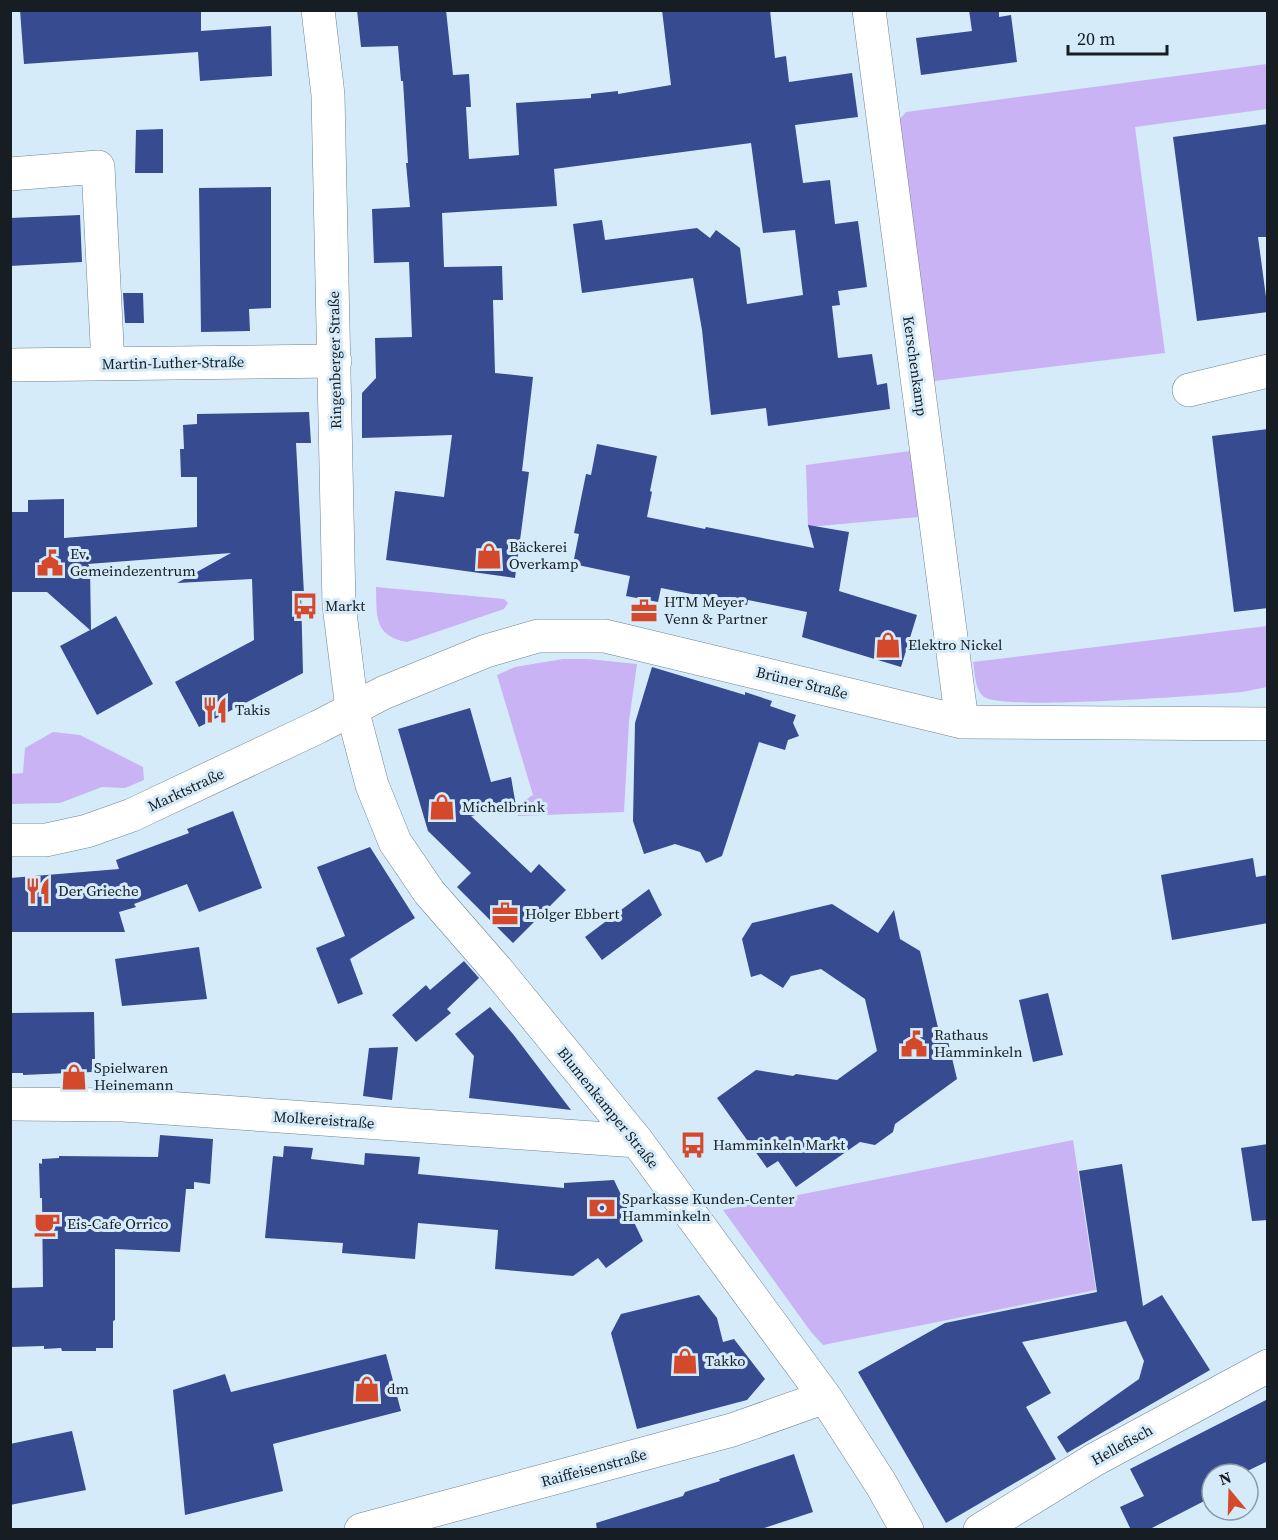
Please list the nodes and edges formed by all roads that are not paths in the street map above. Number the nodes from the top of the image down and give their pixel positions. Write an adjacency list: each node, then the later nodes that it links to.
1 (318, 10): 4 (street, Ringenberger Straße)
2 (868, 10): 10 (street, Kerschenkamp)
3 (10, 174): 5 (street)
4 (335, 361): 5 (street, Martin-Luther-Straße); 9 (street, Ringenberger Straße)
5 (108, 364): 6 (street, Martin-Luther-Straße)
6 (10, 365)
7 (1268, 371): 8 (street)
8 (1189, 390)
9 (352, 709): 10 (street, Brüner Straße); 12 (street, Marktstraße); 14 (street, Blumenkamper Straße)
10 (962, 722): 11 (street, Brüner Straße)
11 (1268, 724)
12 (10, 840)
13 (10, 1104): 14 (street, Molkereistraße)
14 (637, 1141): 16 (street, Blumenkamper Straße)
15 (1268, 1366): 19 (street, Hellefisch)
16 (825, 1397): 17 (street, Raiffeisenstraße); 18 (street, Blumenkamper Straße)
17 (361, 1530)
18 (907, 1530)
19 (980, 1530)

